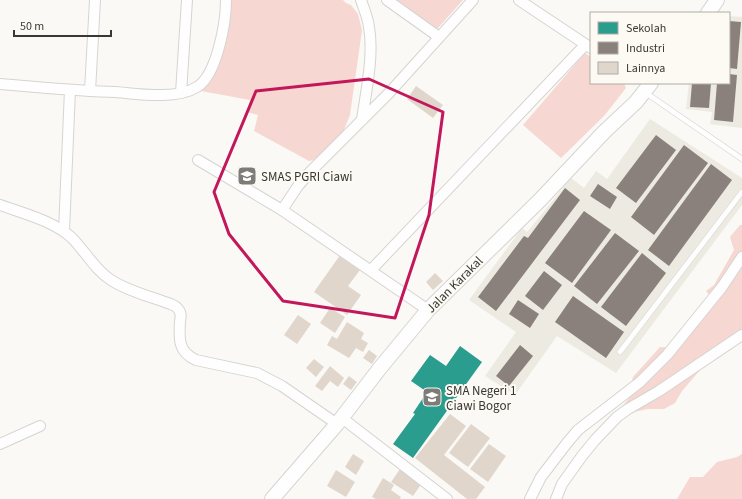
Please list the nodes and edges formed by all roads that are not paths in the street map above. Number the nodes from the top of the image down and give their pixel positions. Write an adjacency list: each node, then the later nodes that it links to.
1 (95, 0): 15 (street)
2 (187, 0): 16 (street)
3 (226, 0): 16 (street)
4 (361, 0): 17 (street)
5 (387, 0): 10 (street)
6 (473, 0): 10 (street)
7 (519, 0): 11 (street)
8 (718, 0): 9 (main road)
9 (709, 12)
10 (439, 37): 17 (street)
11 (588, 47): 25 (street)
12 (0, 84): 14 (street)
13 (649, 85): 18 (lane); 26 (main road, Jalan Karakal)
14 (70, 90): 15 (street); 23 (street)
15 (90, 91): 16 (street)
16 (181, 93)
17 (362, 120): 22 (street)
18 (742, 159)
19 (198, 160): 22 (street)
20 (742, 192): 28 (lane)
21 (0, 205): 23 (street)
22 (282, 210): 25 (street)
23 (64, 231): 29 (street)
24 (742, 257): 34 (street)
25 (372, 270): 26 (street)
26 (428, 310): 29 (main road, Jalan Karakal)
27 (742, 335): 35 (street)
28 (620, 352)
29 (339, 421): 32 (main road, Jalan Karakal); 33 (street)
30 (40, 426): 31 (street)
31 (0, 444)
32 (272, 499)
33 (447, 499)
34 (530, 499)
35 (556, 499)

